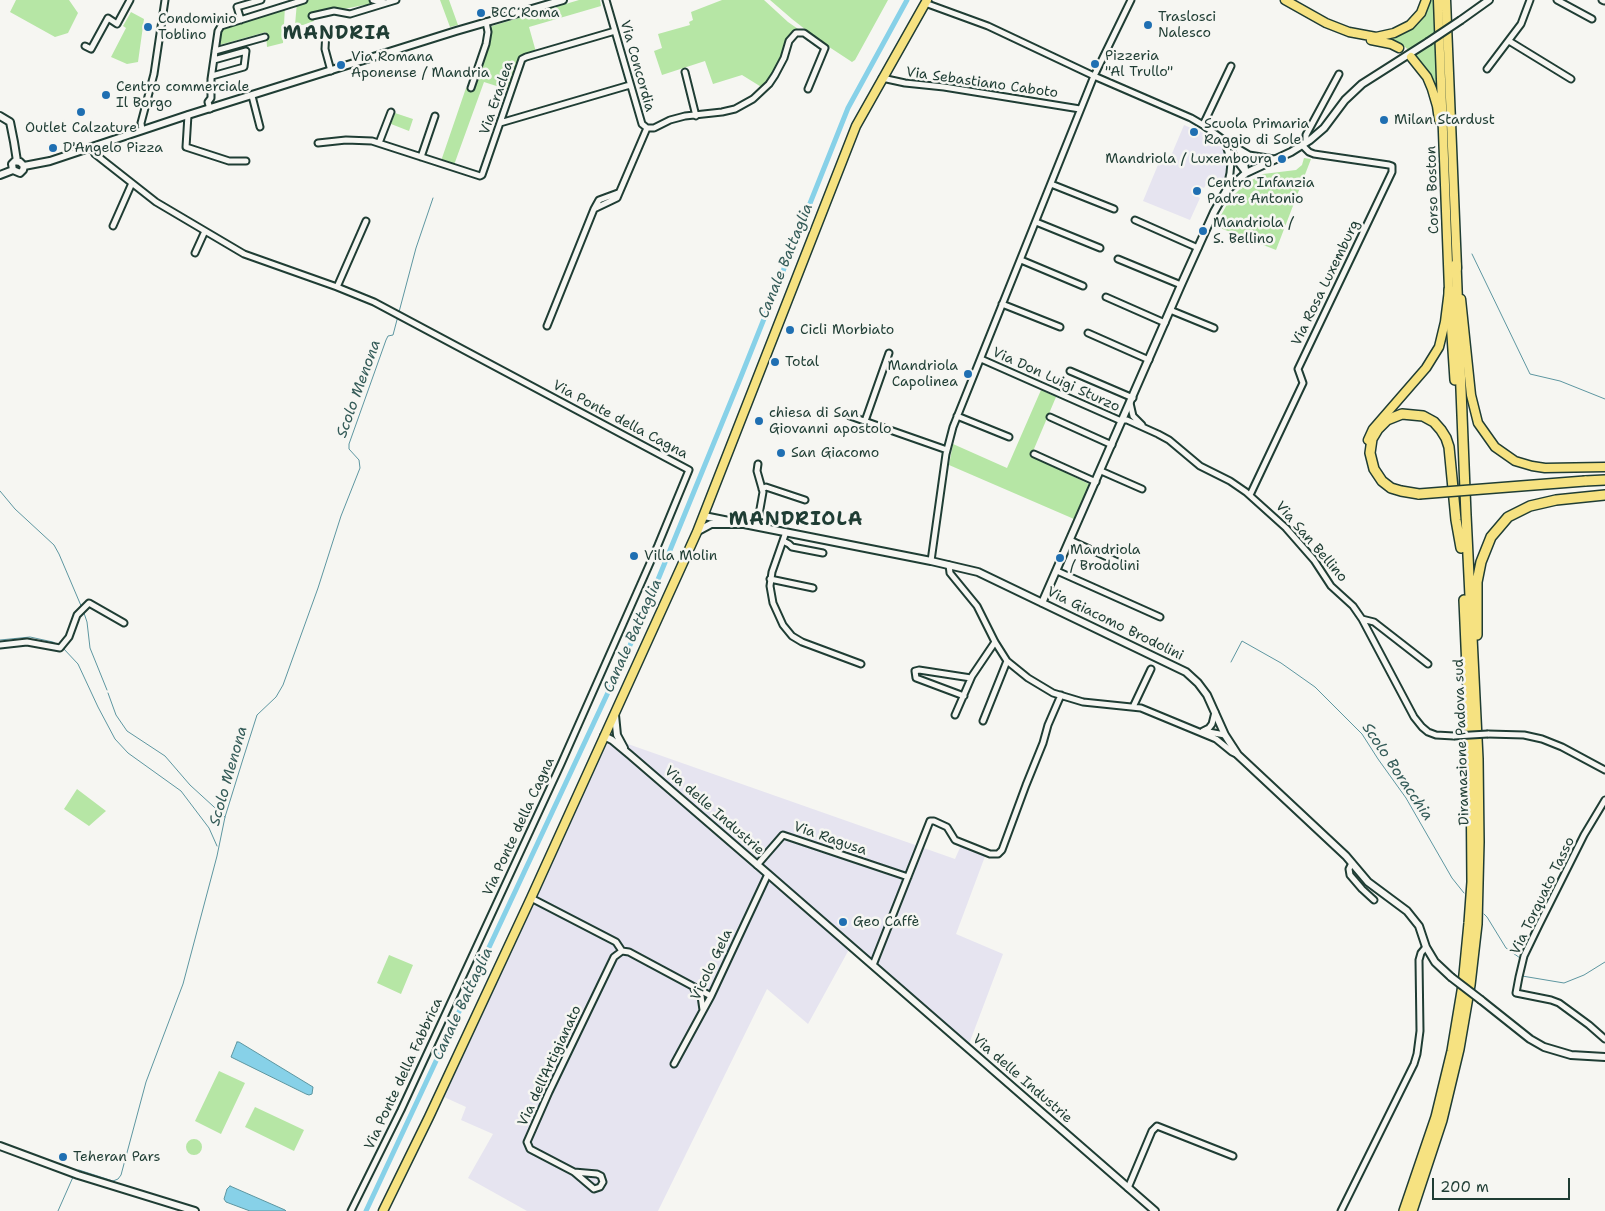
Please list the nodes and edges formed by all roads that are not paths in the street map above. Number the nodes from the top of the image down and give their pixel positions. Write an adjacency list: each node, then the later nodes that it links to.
1 (130, 0): 30 (street)
2 (165, 0): 62 (street)
3 (261, 0): 22 (street)
4 (304, 0): 18 (street)
5 (373, 0): 20 (street)
6 (396, 0): 20 (street)
7 (562, 0): 24 (street)
8 (606, 0): 26 (street, Via Concordia)
9 (1130, 0): 42 (street)
10 (1281, 0): 31 (main road)
11 (1285, 0): 12 (main road)
12 (1426, 0)
13 (1438, 0): 74 (main road, Corso Boston)
14 (1446, 0): 93 (main road, Corso Boston)
15 (1489, 0): 61 (street, bridge)
16 (1530, 0): 28 (street)
17 (1557, 0): 23 (street)
18 (290, 2): 22 (street)
19 (926, 2): 42 (street); 43 (main road)
20 (386, 3): 21 (street)
21 (312, 16)
22 (241, 20): 32 (street)
23 (1592, 20)
24 (486, 22): 38 (street); 46 (street)
25 (326, 31): 38 (street)
26 (615, 31): 45 (street, Via Concordia); 57 (street, Via Eraclea)
27 (265, 37): 29 (street)
28 (1509, 41): 37 (street); 44 (street)
29 (246, 42): 32 (street); 33 (street)
30 (85, 46)
31 (1399, 48)
32 (215, 51): 35 (street)
33 (246, 51): 35 (street); 41 (street)
34 (1412, 57): 74 (main road)
35 (214, 60): 41 (street)
36 (1231, 66): 58 (street)
37 (1487, 69)
38 (331, 71): 48 (street)
39 (685, 72): 55 (street)
40 (1339, 74): 56 (street)
41 (212, 76): 49 (street)
42 (1094, 76): 50 (street); 58 (street)
43 (882, 78): 50 (street, Via Sebastiano Caboto); 132 (main road)
44 (1571, 79)
45 (630, 85): 57 (street); 60 (street, Via Concordia)
46 (471, 88)
47 (808, 89): 55 (street)
48 (252, 96): 49 (street); 59 (street)
49 (213, 108): 52 (street)
50 (1080, 108): 80 (street)
51 (391, 112): 65 (street)
52 (188, 115): 62 (street); 73 (street)
53 (0, 116): 72 (street)
54 (435, 116): 70 (street)
55 (696, 116): 60 (street)
56 (1313, 121): 61 (street); 66 (street)
57 (500, 124): 70 (street, Via Eraclea)
58 (1203, 125): 63 (street)
59 (260, 128)
60 (647, 128): 102 (street, Via Concordia)
61 (1324, 128): 66 (street)
62 (142, 130): 67 (street)
63 (1225, 141): 68 (street); 69 (street)
64 (318, 143): 65 (street, Via Eraclea)
65 (380, 143): 70 (street, Via Eraclea)
66 (1304, 143): 71 (street); 128 (street, Via Rosa Luxemburg)
67 (92, 147): 75 (street); 79 (street, Via Ponte della Cagna)
68 (1239, 150): 71 (street); 77 (street)
69 (1229, 151): 77 (street); 81 (street)
70 (421, 157)
71 (1278, 158): 77 (street)
72 (17, 161): 75 (street); 76 (street)
73 (246, 161)
74 (1445, 164): 97 (main road, Corso Boston)
75 (24, 166): 76 (street)
76 (13, 170): 78 (street)
77 (1246, 173): 81 (street)
78 (0, 175)
79 (132, 183): 86 (street); 87 (street, Via Ponte della Cagna)
80 (1051, 184): 82 (street); 85 (street)
81 (1226, 191): 89 (street)
82 (1114, 209)
83 (1135, 220): 89 (street)
84 (366, 221): 96 (street)
85 (1036, 222): 88 (street); 92 (street)
86 (112, 226)
87 (205, 231): 90 (street); 96 (street, Via Ponte della Cagna)
88 (1100, 248)
89 (1198, 248): 94 (street)
90 (195, 253)
91 (1118, 259): 94 (street)
92 (1021, 260): 95 (street); 99 (street)
93 (1456, 264): 122 (main road, Corso Boston); 162 (highway, Diramazione Padova sud)
94 (1181, 285): 100 (street)
95 (1083, 286)
96 (337, 287): 183 (street, Via Ponte della Cagna)
97 (1449, 290): 129 (main road, Corso Boston); 140 (highway, Diramazione Padova sud)
98 (1106, 297): 101 (street)
99 (1002, 304): 103 (street); 107 (street)
100 (1170, 310): 101 (street); 104 (street)
101 (1165, 323): 108 (street)
102 (547, 326)
103 (1060, 327)
104 (1214, 328)
105 (1088, 334): 108 (street)
106 (889, 352): 115 (street)
107 (981, 359): 112 (street); 113 (street, Via Don Luigi Sturzo)
108 (1149, 360): 110 (street)
109 (1070, 370): 110 (street)
110 (1131, 401): 113 (street)
111 (850, 416): 115 (street)
112 (957, 416): 117 (street); 119 (street)
113 (1127, 416): 116 (street, Via San Bellino); 116 (street, Via San Bellino); 118 (street)
114 (1050, 417): 118 (street)
115 (865, 421): 119 (street)
116 (1144, 427): 128 (street, Via San Bellino)
117 (1009, 437)
118 (1112, 445): 123 (street)
119 (947, 450): 142 (street)
120 (1034, 454): 125 (street)
121 (758, 464): 126 (street)
122 (1605, 467)
123 (1101, 471): 125 (street); 127 (street)
124 (1605, 481): 129 (highway, bridge)
125 (1096, 482): 138 (street)
126 (762, 489): 131 (street); 135 (street)
127 (1142, 489)
128 (1250, 495): 150 (street, Via San Bellino)
129 (1419, 495): 140 (highway)
130 (1605, 495): 162 (highway)
131 (805, 500)
132 (709, 502): 133 (main road); 134 (street)
133 (703, 517): 134 (street, Via Giacomo Brodolini); 136 (main road)
134 (716, 520): 135 (street, Via Giacomo Brodolini); 136 (street)
135 (757, 526): 137 (street, Via Giacomo Brodolini)
136 (697, 532): 163 (main road)
137 (786, 532): 139 (street); 142 (street, Via Giacomo Brodolini)
138 (1070, 540): 143 (street); 145 (street)
139 (782, 542): 141 (street); 146 (street)
140 (1462, 548): 202 (highway, Diramazione Padova sud)
141 (823, 553)
142 (932, 561): 144 (street, Via Giacomo Brodolini)
143 (1120, 563)
144 (949, 565): 148 (street, Via Giacomo Brodolini); 152 (street)
145 (1057, 571): 148 (street); 149 (street)
146 (770, 579): 147 (street); 155 (street)
147 (813, 588)
148 (1042, 603): 164 (street, Via Giacomo Brodolini)
149 (1160, 617)
150 (1362, 619): 156 (street, Via San Bellino); 175 (street, bridge)
151 (124, 622): 153 (street)
152 (995, 642): 154 (street); 158 (street)
153 (0, 645)
154 (1007, 661): 159 (street); 166 (street)
155 (861, 664)
156 (1428, 664)
157 (1151, 670): 161 (street)
158 (971, 678): 160 (street); 160 (street)
159 (1061, 695): 161 (street); 180 (street)
160 (964, 696): 165 (street)
161 (1133, 707): 167 (street)
162 (1476, 708): 203 (highway, Diramazione Padova sud)
163 (615, 712): 169 (main road); 170 (street, Via delle Industrie)
164 (1215, 712): 168 (street); 171 (street, Via Giacomo Brodolini)
165 (955, 715)
166 (983, 721)
167 (1197, 731): 168 (street); 172 (street)
168 (1203, 731): 171 (street)
169 (606, 732): 170 (street, Via delle Industrie); 173 (street, Via delle Industrie); 181 (main road)
170 (617, 735): 173 (street, Via delle Industrie)
171 (1226, 735): 172 (street); 174 (street, Via Giacomo Brodolini)
172 (1216, 739): 174 (street)
173 (630, 755): 178 (street, Via delle Industrie)
174 (1238, 755): 177 (street, Via Giacomo Brodolini)
175 (1605, 770)
176 (1605, 800): 190 (street, Via Torquato Tasso)
177 (1352, 863): 182 (street); 184 (street, Via Giacomo Brodolini)
178 (757, 865): 179 (street, Via delle Industrie); 180 (street, Via Ragusa)
179 (768, 874): 186 (street, Via delle Industrie); 188 (street, Vicolo Gela)
180 (908, 877): 186 (street)
181 (531, 898): 185 (street); 199 (main road)
182 (1374, 900)
183 (477, 946): 198 (street, Via Ponte della Fabbrica)
184 (1426, 947): 191 (street, Via Giacomo Brodolini, bridge); 201 (street)
185 (622, 951): 187 (street); 195 (street, Via dell'Artigianato)
186 (873, 965): 196 (street, Via delle Industrie)
187 (688, 984): 188 (street); 189 (street)
188 (711, 996): 189 (street, Vicolo Gela)
189 (702, 1011): 192 (street, Vicolo Gela)
190 (1605, 1040)
191 (1605, 1057)
192 (674, 1064)
193 (0, 1146): 197 (street)
194 (1233, 1156): 196 (street)
195 (574, 1172): 195 (street)
196 (1128, 1188): 200 (street, Via delle Industrie)
197 (195, 1211)
198 (351, 1211)
199 (383, 1211)
200 (1154, 1211)
201 (1341, 1211)
202 (1404, 1211)
203 (1412, 1211)

